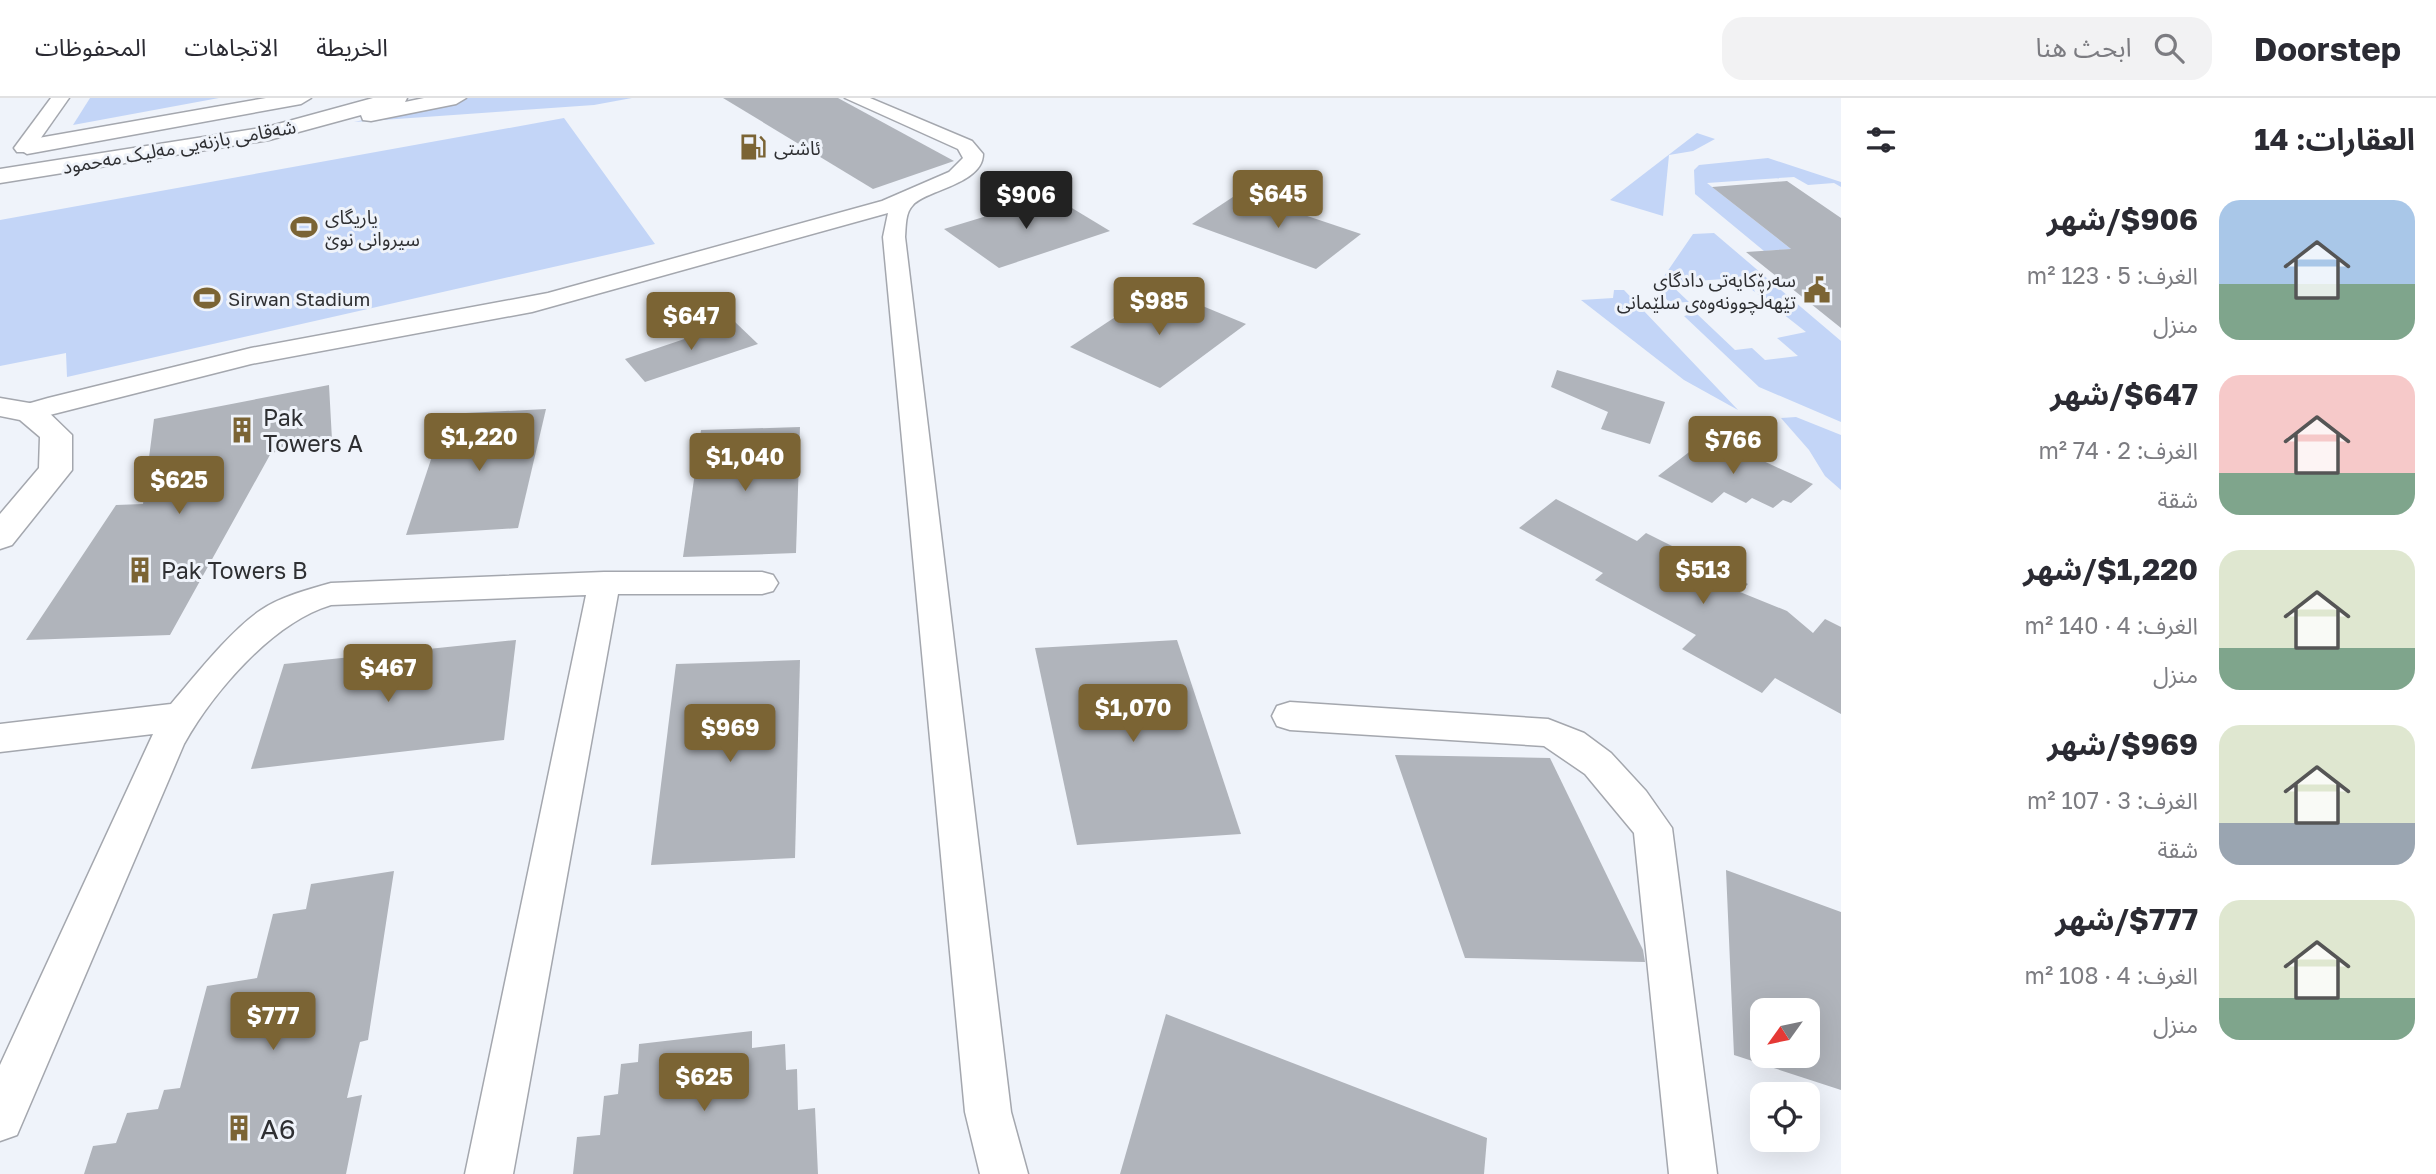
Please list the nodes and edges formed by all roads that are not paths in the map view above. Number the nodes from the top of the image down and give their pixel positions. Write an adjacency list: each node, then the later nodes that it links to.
1 (60, 98): 9 (street)
2 (253, 98): 7 (main road)
3 (301, 98): 7 (main road, شەقامی بازنەیی مەلیک مەحمود)
4 (397, 98): 8 (main road, شەقامی بازنەیی مەلیک مەحمود)
5 (456, 98): 8 (main road)
6 (854, 98): 12 (street)
7 (132, 127): 9 (main road, شەقامی بازنەیی مەلیک مەحمود)
8 (270, 141): 11 (main road, شەقامی بازنەیی مەلیک مەحمود)
9 (24, 148): 10 (main road, شەقامی بازنەیی مەلیک مەحمود)
10 (0, 152)
11 (0, 176)
12 (906, 200): 13 (street); 14 (street)
13 (842, 220): 14 (street); 15 (street)
14 (894, 237): 25 (street)
15 (15, 410): 16 (main road)
16 (0, 537)
17 (604, 583): 18 (street); 20 (street); 24 (street)
18 (762, 583)
19 (1290, 716): 26 (street)
20 (174, 729): 21 (street); 22 (street); 23 (street)
21 (0, 738)
22 (0, 761)
23 (0, 1118)
24 (489, 1174)
25 (1004, 1174)
26 (1693, 1174)

